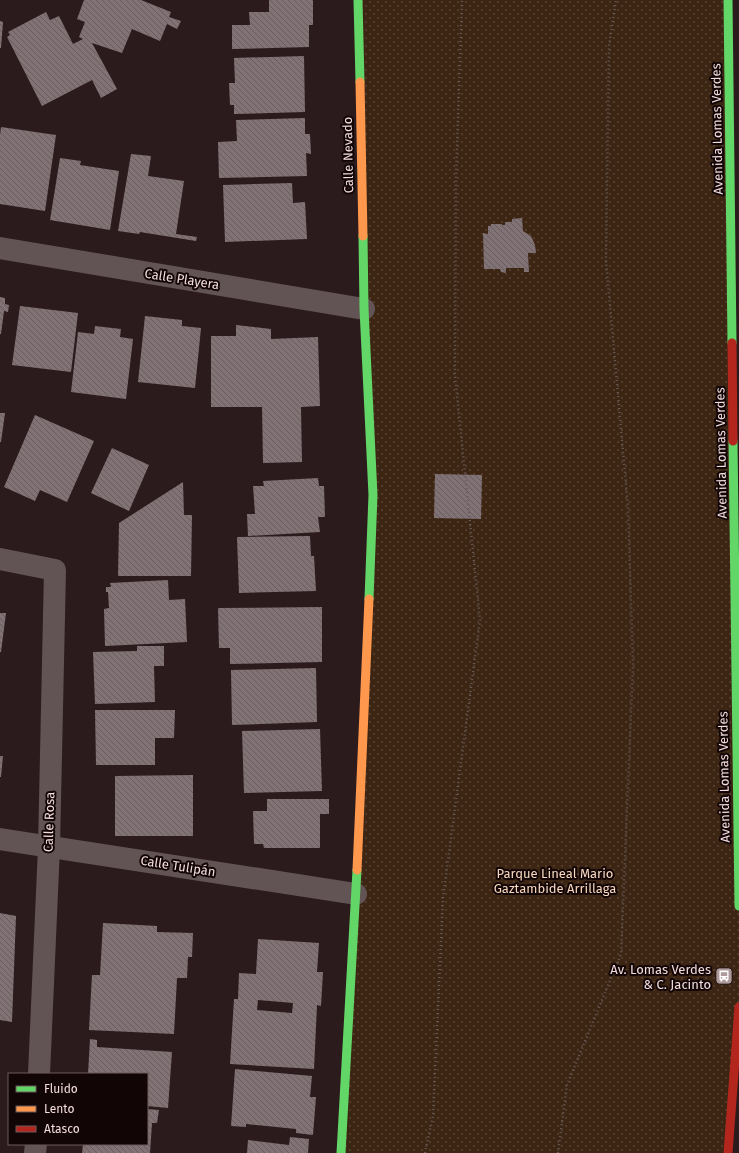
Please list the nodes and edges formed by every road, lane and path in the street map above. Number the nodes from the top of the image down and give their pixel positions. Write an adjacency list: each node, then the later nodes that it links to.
1 (358, 0): 6 (street, Calle Nevado)
2 (462, 0): 15 (path)
3 (616, 0): 16 (path)
4 (728, 0): 11 (street, Avenida Lomas Verdes)
5 (0, 248): 6 (street, Calle Playera)
6 (364, 309): 10 (street, Calle Nevado)
7 (0, 559): 9 (street, Calle Rosa)
8 (0, 839): 9 (street, Calle Tulipán)
9 (49, 847): 10 (street, Calle Tulipán); 13 (street, Calle Rosa)
10 (356, 894): 14 (street, Calle Nevado)
11 (739, 906)
12 (739, 1008): 17 (street)
13 (39, 1073)
14 (341, 1153)
15 (425, 1153)
16 (558, 1153)
17 (728, 1153)

